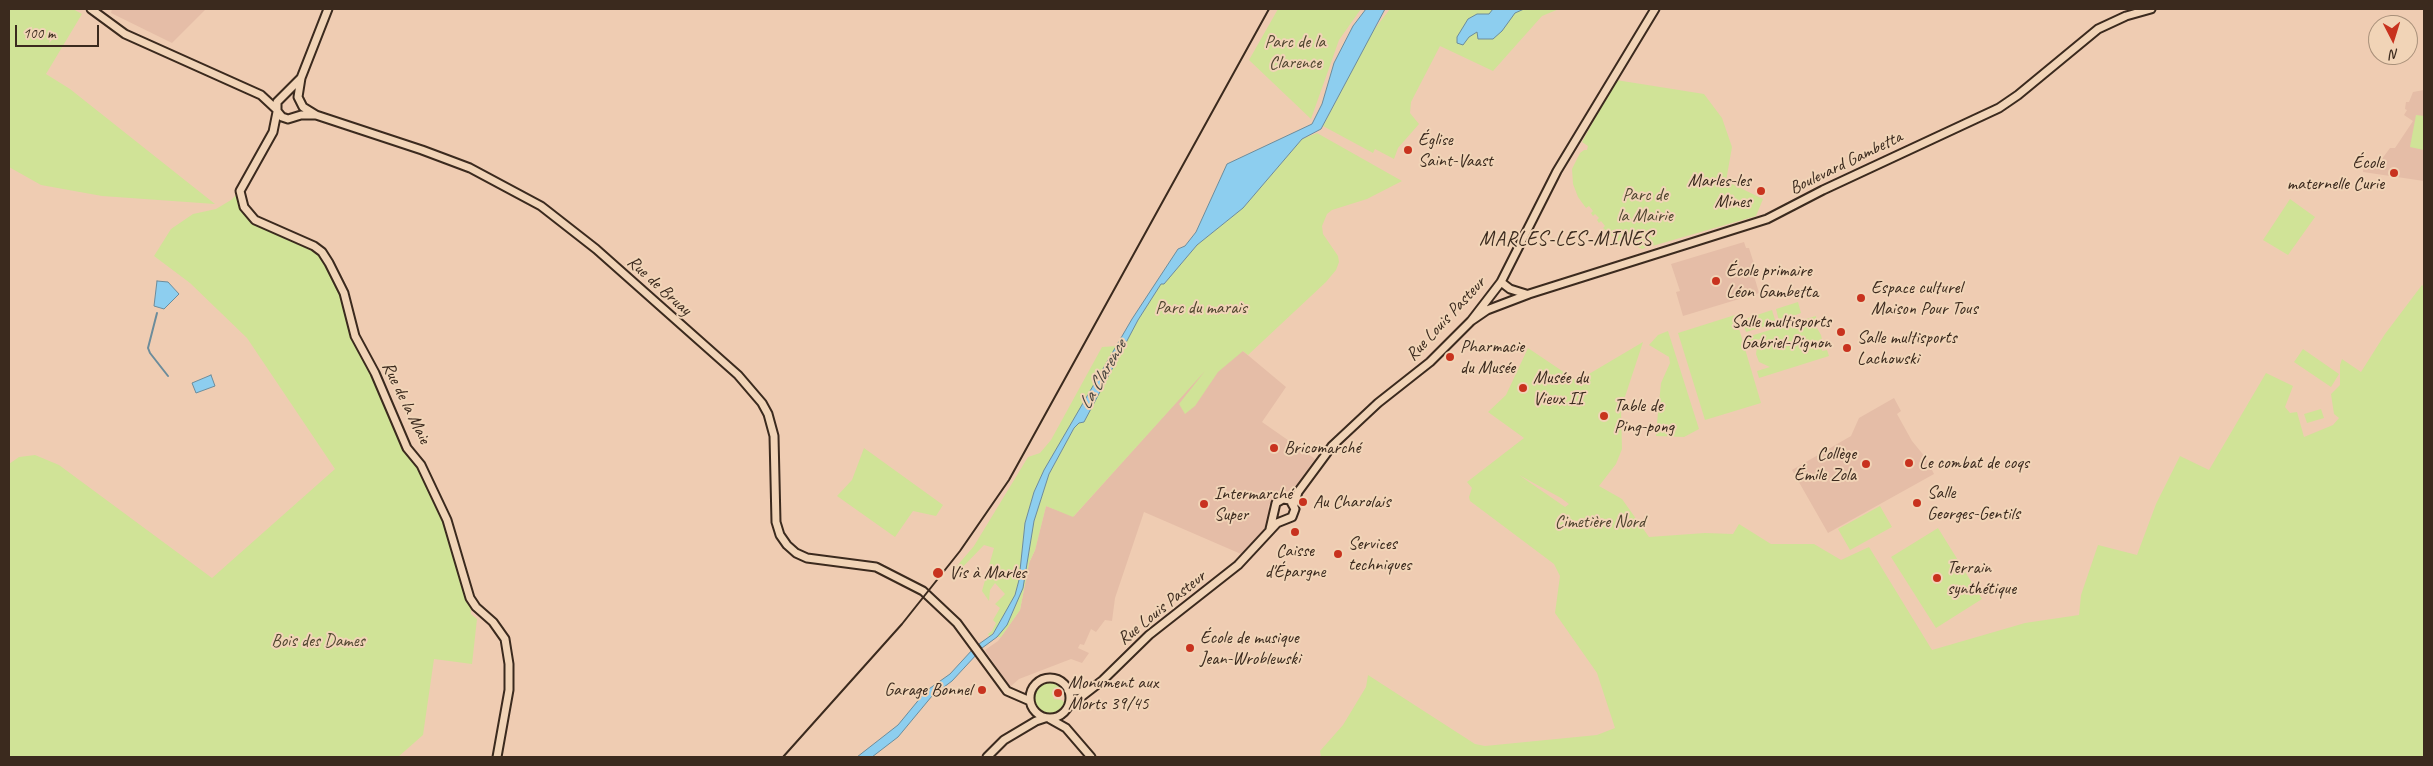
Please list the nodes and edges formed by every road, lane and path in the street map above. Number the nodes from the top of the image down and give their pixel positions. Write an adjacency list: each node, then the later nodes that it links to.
1 (91, 9): 6 (main road)
2 (328, 9): 5 (main road)
3 (1655, 9): 13 (main road, Rue Louis Pasteur)
4 (2150, 9): 15 (main road, Boulevard Gambetta)
5 (302, 78): 7 (main road); 8 (main road)
6 (261, 95): 7 (main road); 9 (main road)
7 (283, 96): 8 (main road); 9 (main road)
8 (299, 102): 10 (main road); 11 (main road)
9 (277, 111): 11 (main road); 12 (main road)
10 (316, 116): 11 (main road); 27 (main road, Rue de Bruay)
11 (294, 117): 12 (main road)
12 (273, 132): 34 (main road, Rue de la Maie)
13 (1501, 282): 14 (main road, Rue Louis Pasteur); 15 (main road)
14 (1495, 291): 16 (main road); 17 (main road, Rue Louis Pasteur)
15 (1529, 294): 16 (main road, Boulevard Gambetta)
16 (1507, 302): 17 (main road, Boulevard Gambetta)
17 (1471, 321): 18 (main road, Rue Louis Pasteur)
18 (1298, 492): 19 (main road, Rue Louis Pasteur); 20 (main road, Rue Louis Pasteur)
19 (1288, 499): 20 (main road); 21 (main road)
20 (1294, 505): 22 (main road)
21 (1274, 513): 22 (main road); 23 (main road, Rue Louis Pasteur)
22 (1283, 520): 23 (main road, Rue Louis Pasteur)
23 (1270, 529): 25 (main road, Rue Louis Pasteur)
24 (1033, 688): 26 (main road); 27 (main road); 28 (main road)
25 (1093, 688): 26 (main road); 30 (main road, Rue Louis Pasteur)
26 (1068, 690): 30 (main road)
27 (1016, 696): 28 (main road)
28 (1030, 701): 29 (main road)
29 (1033, 709): 31 (main road); 32 (main road)
30 (1067, 709): 31 (main road); 33 (main road)
31 (1047, 719): 32 (main road); 33 (main road)
32 (1026, 726): 35 (main road)
33 (1066, 728): 36 (main road)
34 (497, 757)
35 (987, 757)
36 (1091, 757)

